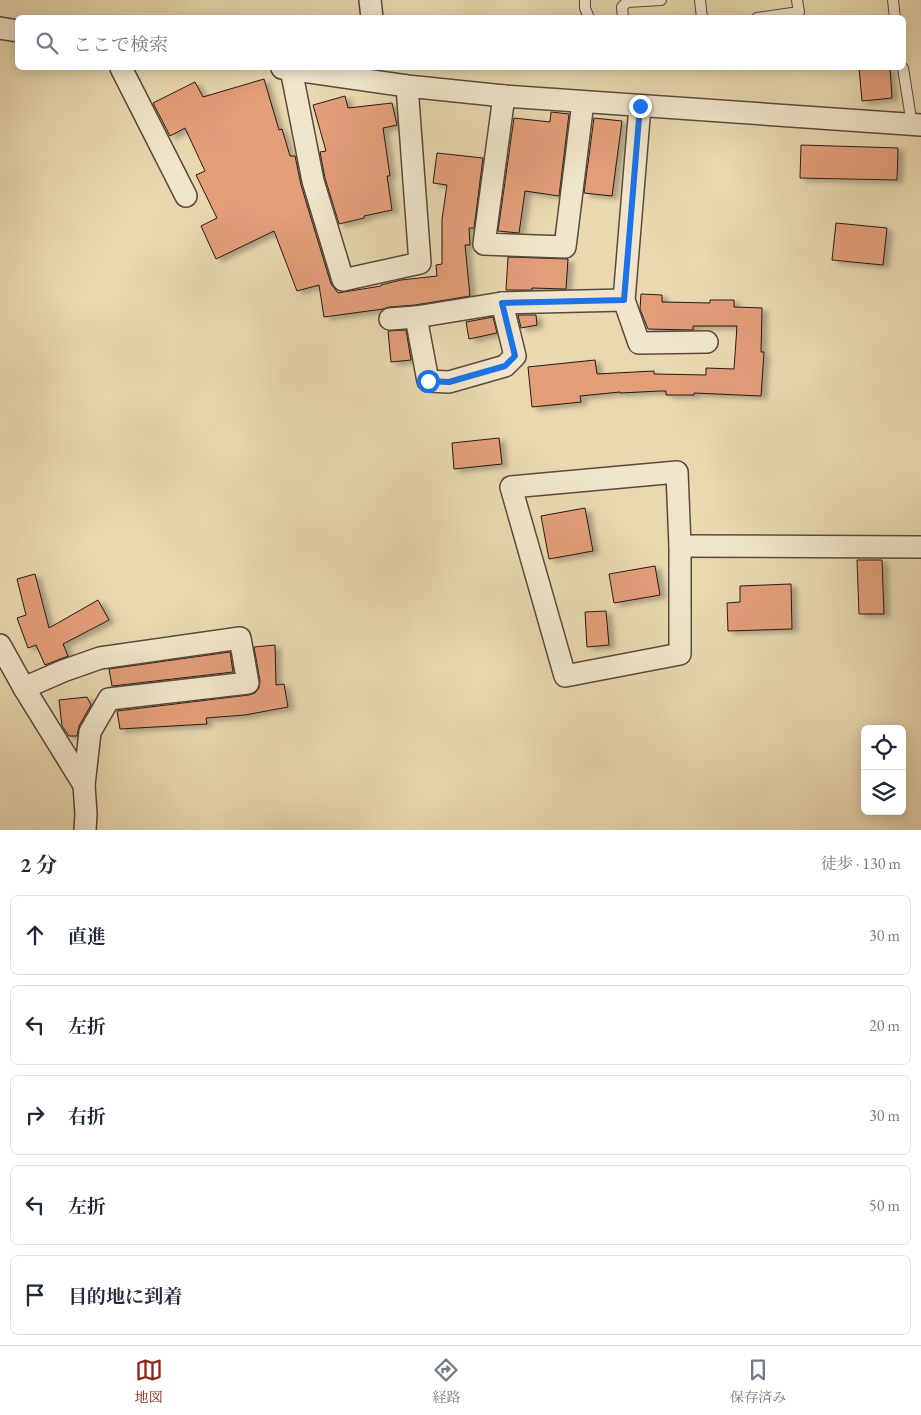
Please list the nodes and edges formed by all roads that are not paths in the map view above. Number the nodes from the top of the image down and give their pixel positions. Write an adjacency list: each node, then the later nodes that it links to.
1 (370, 0): 7 (street)
2 (585, 0): 8 (lane)
3 (661, 0): 9 (lane)
4 (700, 0): 10 (lane)
5 (797, 0): 11 (lane)
6 (893, 0): 12 (lane)
7 (372, 15)
8 (588, 15)
9 (623, 15)
10 (702, 15)
11 (778, 15)
12 (896, 15)
13 (0, 28): 14 (street)
14 (15, 30)
15 (122, 70): 25 (street)
16 (287, 70): 20 (street)
17 (317, 70): 19 (street)
18 (903, 70): 24 (lane)
19 (378, 74): 20 (street)
20 (407, 86): 21 (street)
21 (504, 96): 22 (street); 22 (street)
22 (583, 102): 23 (street)
23 (640, 106): 24 (street); 26 (street)
24 (916, 125)
25 (186, 196)
26 (624, 300): 27 (street); 30 (street)
27 (502, 303): 28 (street); 28 (street)
28 (416, 317): 29 (street)
29 (390, 319)
30 (707, 342)
31 (680, 546): 31 (street); 32 (street)
32 (921, 547)
33 (0, 645): 34 (street)
34 (24, 688): 35 (street); 35 (street)
35 (84, 786): 36 (street)
36 (85, 830)

